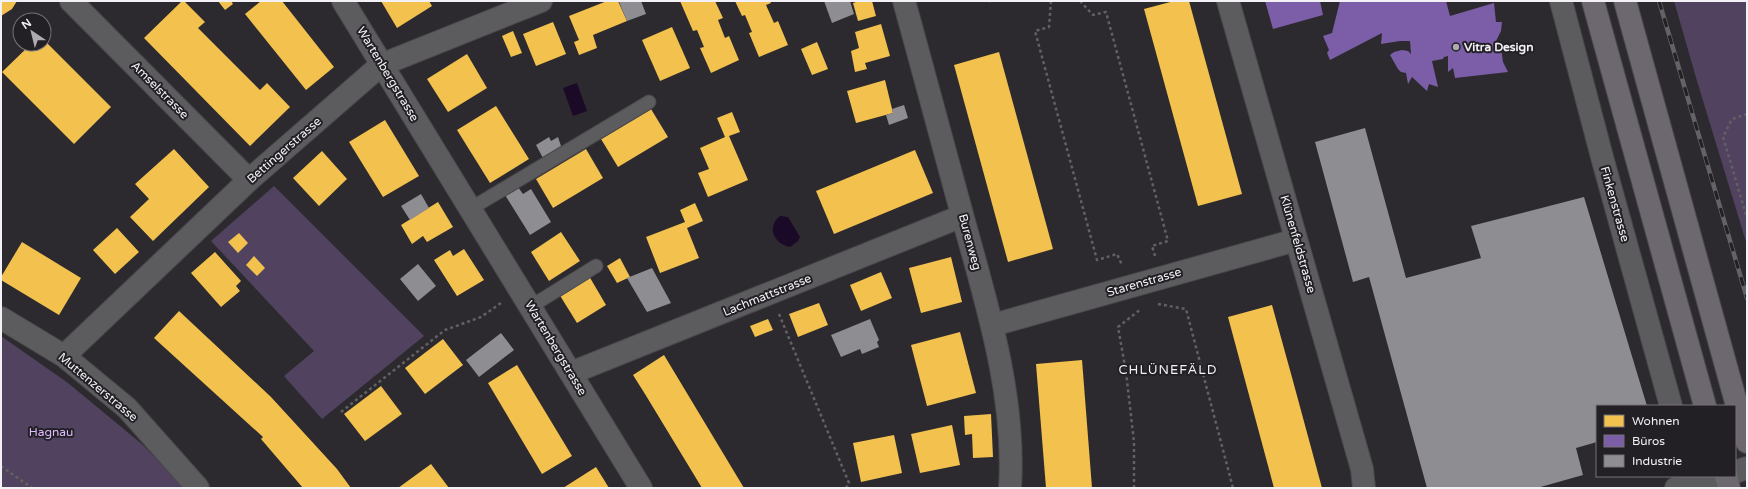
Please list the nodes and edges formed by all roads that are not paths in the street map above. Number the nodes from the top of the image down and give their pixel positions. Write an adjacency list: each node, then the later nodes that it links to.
1 (71, 1): 11 (street, Amselstrasse)
2 (343, 1): 9 (street, Wartenbergstrasse)
3 (541, 1): 9 (street, Bettingerstrasse)
4 (904, 1): 13 (street, Burenweg)
5 (1228, 1): 14 (street, Klünenfeldstrasse)
6 (1561, 1): 21 (street, Finkenstrasse)
7 (1593, 1): 22 (highway)
8 (1625, 1): 23 (highway)
9 (381, 64): 11 (street, Bettingerstrasse); 12 (street, Wartenbergstrasse)
10 (649, 102): 12 (lane)
11 (249, 180): 19 (street, Bettingerstrasse)
12 (470, 209): 16 (street, Wartenbergstrasse)
13 (962, 216): 18 (street, Burenweg); 20 (street, Lachmattstrasse)
14 (1296, 240): 18 (street, Starenstrasse); 31 (street, Klünenfeldstrasse)
15 (596, 266): 16 (lane)
16 (525, 298): 20 (street, Wartenbergstrasse)
17 (1, 318): 19 (street, Muttenzerstrasse)
18 (992, 325): 30 (street, Burenweg)
19 (64, 356): 28 (street, Muttenzerstrasse)
20 (571, 373): 29 (street, Wartenbergstrasse)
21 (1671, 405)
22 (1706, 405)
23 (1747, 442)
24 (1747, 468): 25 (street)
25 (1736, 472)
26 (1726, 477): 33 (highway)
27 (1699, 480): 32 (highway)
28 (198, 488)
29 (641, 488)
30 (1010, 488)
31 (1364, 488)
32 (1725, 488)
33 (1730, 488)

